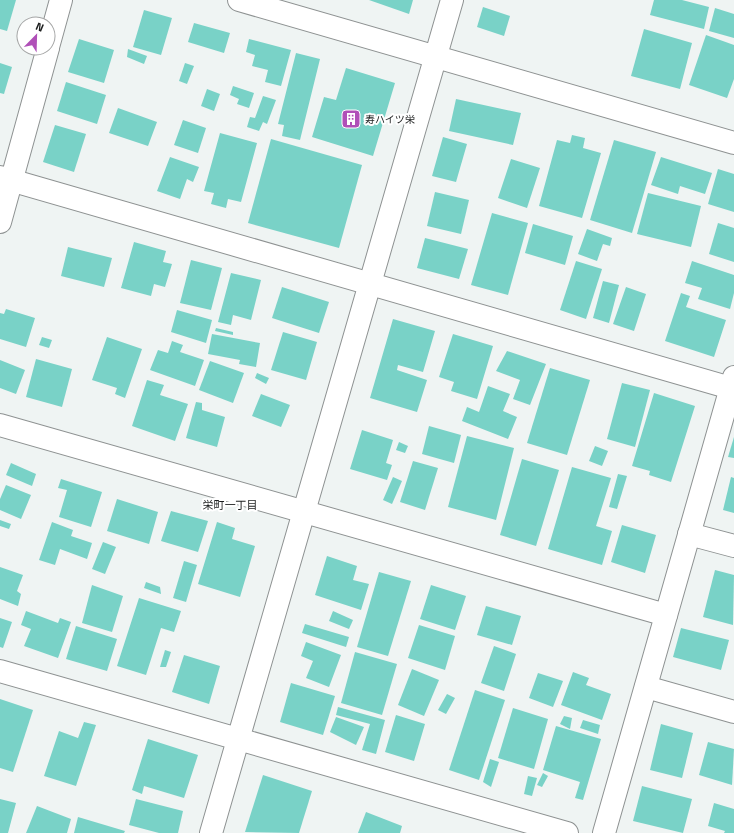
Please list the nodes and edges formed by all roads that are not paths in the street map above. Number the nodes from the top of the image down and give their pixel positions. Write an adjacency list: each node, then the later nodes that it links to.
1 (61, 0): 4 (street)
2 (239, 0): 6 (street)
3 (452, 0): 6 (street)
4 (56, 18)
5 (45, 56): 8 (street)
6 (436, 58): 7 (street); 10 (street)
7 (734, 143)
8 (6, 178): 9 (street); 10 (street)
9 (0, 222)
10 (370, 283): 11 (street); 13 (street)
11 (733, 385): 14 (street)
12 (0, 425): 13 (street)
13 (303, 512): 16 (street); 20 (street)
14 (690, 534): 15 (street); 16 (street)
15 (734, 546)
16 (666, 615): 18 (street)
17 (0, 671): 20 (street)
18 (646, 687): 19 (street); 23 (street)
19 (734, 712)
20 (237, 740): 21 (street); 22 (street)
21 (211, 833)
22 (567, 833)
23 (604, 833)

